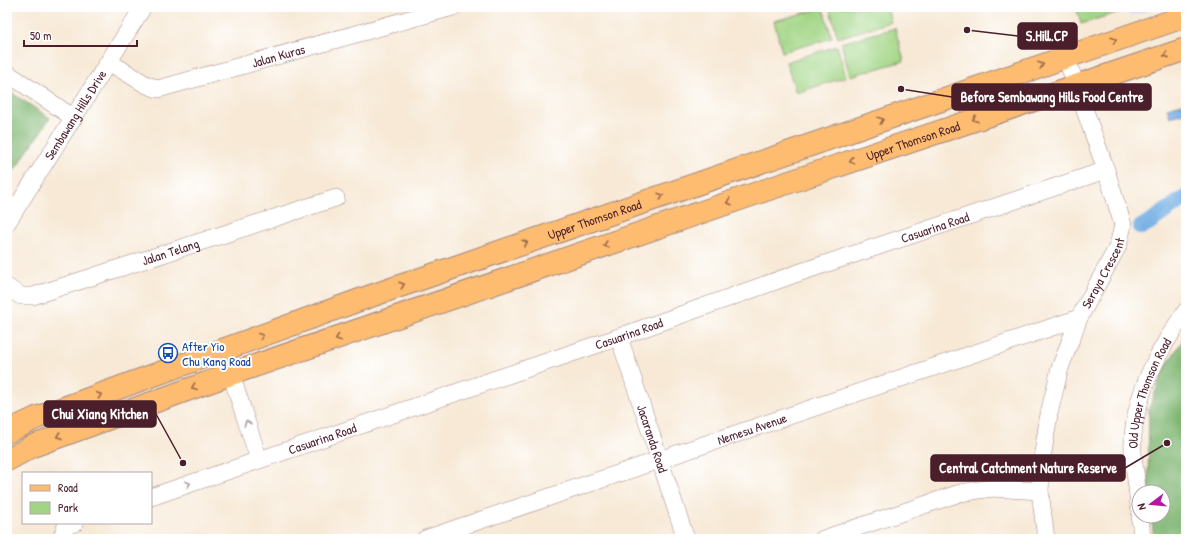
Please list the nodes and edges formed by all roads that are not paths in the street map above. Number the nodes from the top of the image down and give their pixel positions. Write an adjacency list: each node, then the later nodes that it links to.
1 (144, 7): 6 (street, Sembawang Hills Drive)
2 (453, 7): 6 (street, Jalan Kuras)
3 (1186, 16): 5 (main road, Upper Thomson Road, one-way to 3)
4 (1186, 49): 8 (main road, Upper Thomson Road, one-way to 8)
5 (1066, 57): 8 (street, Seraya Crescent); 14 (main road, Upper Thomson Road, one-way to 5)
6 (109, 62): 9 (street, Sembawang Hills Drive)
7 (7, 73): 9 (street)
8 (1076, 85): 10 (street, Seraya Crescent); 17 (main road, Upper Thomson Road, one-way to 17)
9 (74, 118): 12 (street, Sembawang Hills Drive)
10 (1106, 170): 16 (street, Seraya Crescent); 18 (street, Casuarina Road)
11 (336, 198): 13 (street, Jalan Telang)
12 (7, 223)
13 (7, 287)
14 (365, 298): 17 (main road); 21 (main road, Upper Thomson Road, one-way to 14)
15 (1186, 311): 26 (street, Old Upper Thomson Road)
16 (1078, 318): 25 (street, Nemesu Avenue); 27 (street, Seraya Crescent)
17 (375, 325): 19 (main road, Upper Thomson Road, one-way to 19)
18 (619, 337): 24 (street, Casuarina Road); 25 (street, Jacaranda Road)
19 (231, 374): 23 (main road, Upper Thomson Road, one-way to 23); 24 (street, one-way to 19)
20 (7, 415): 21 (main road)
21 (36, 418): 22 (main road, Upper Thomson Road)
22 (7, 432)
23 (7, 460)
24 (259, 460): 28 (street, Casuarina Road, one-way to 24)
25 (658, 460): 32 (street, Nemesu Avenue); 33 (street, Jacaranda Road)
26 (1137, 484)
27 (1040, 491): 34 (street); 35 (street, Seraya Crescent)
28 (152, 497)
29 (72, 524): 31 (street)
30 (1141, 524): 36 (street)
31 (61, 539)
32 (425, 539)
33 (686, 539)
34 (823, 539)
35 (1046, 539)
36 (1142, 539)

